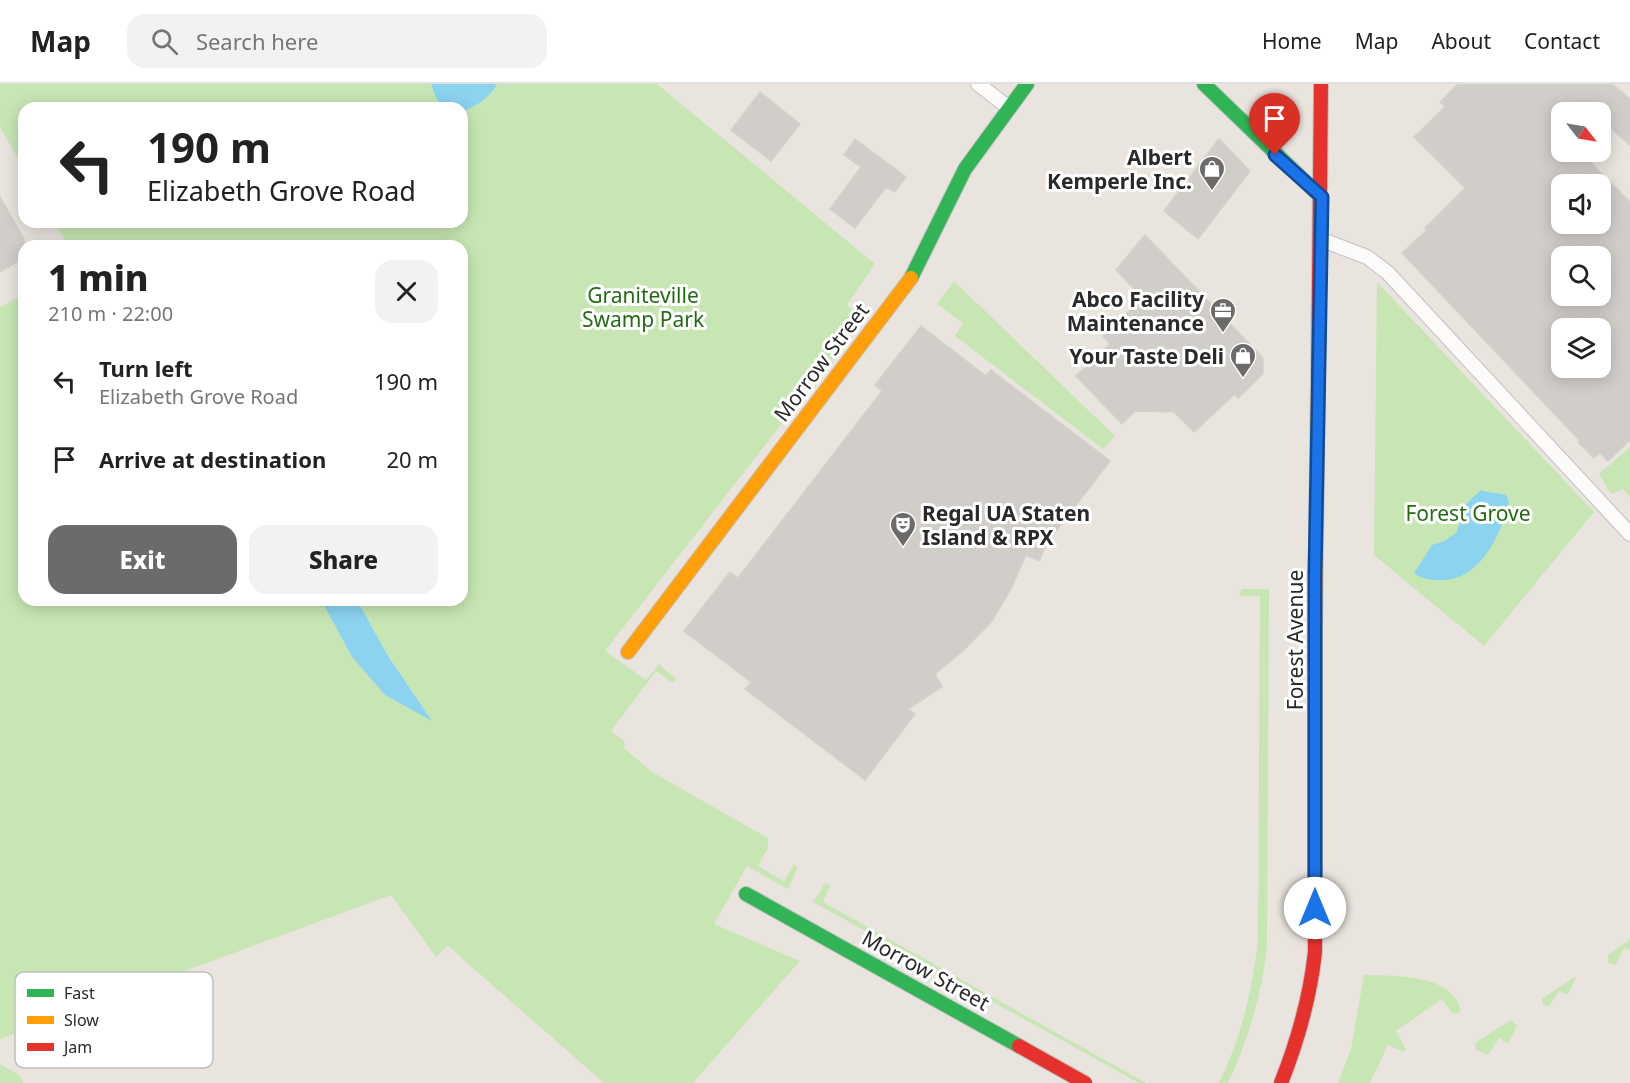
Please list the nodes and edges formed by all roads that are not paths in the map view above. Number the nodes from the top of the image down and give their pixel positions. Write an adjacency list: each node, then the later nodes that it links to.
1 (978, 84): 5 (lane)
2 (1028, 84): 5 (street, Morrow Street)
3 (1204, 84): 6 (street)
4 (1321, 84): 6 (street, Forest Avenue)
5 (1009, 108): 9 (street, Morrow Street)
6 (1322, 197): 7 (street, Forest Avenue)
7 (1320, 239): 8 (lane); 12 (street, Forest Avenue)
8 (1630, 534)
9 (628, 652)
10 (746, 894): 11 (street, Morrow Street)
11 (1085, 1083)
12 (1281, 1083)

